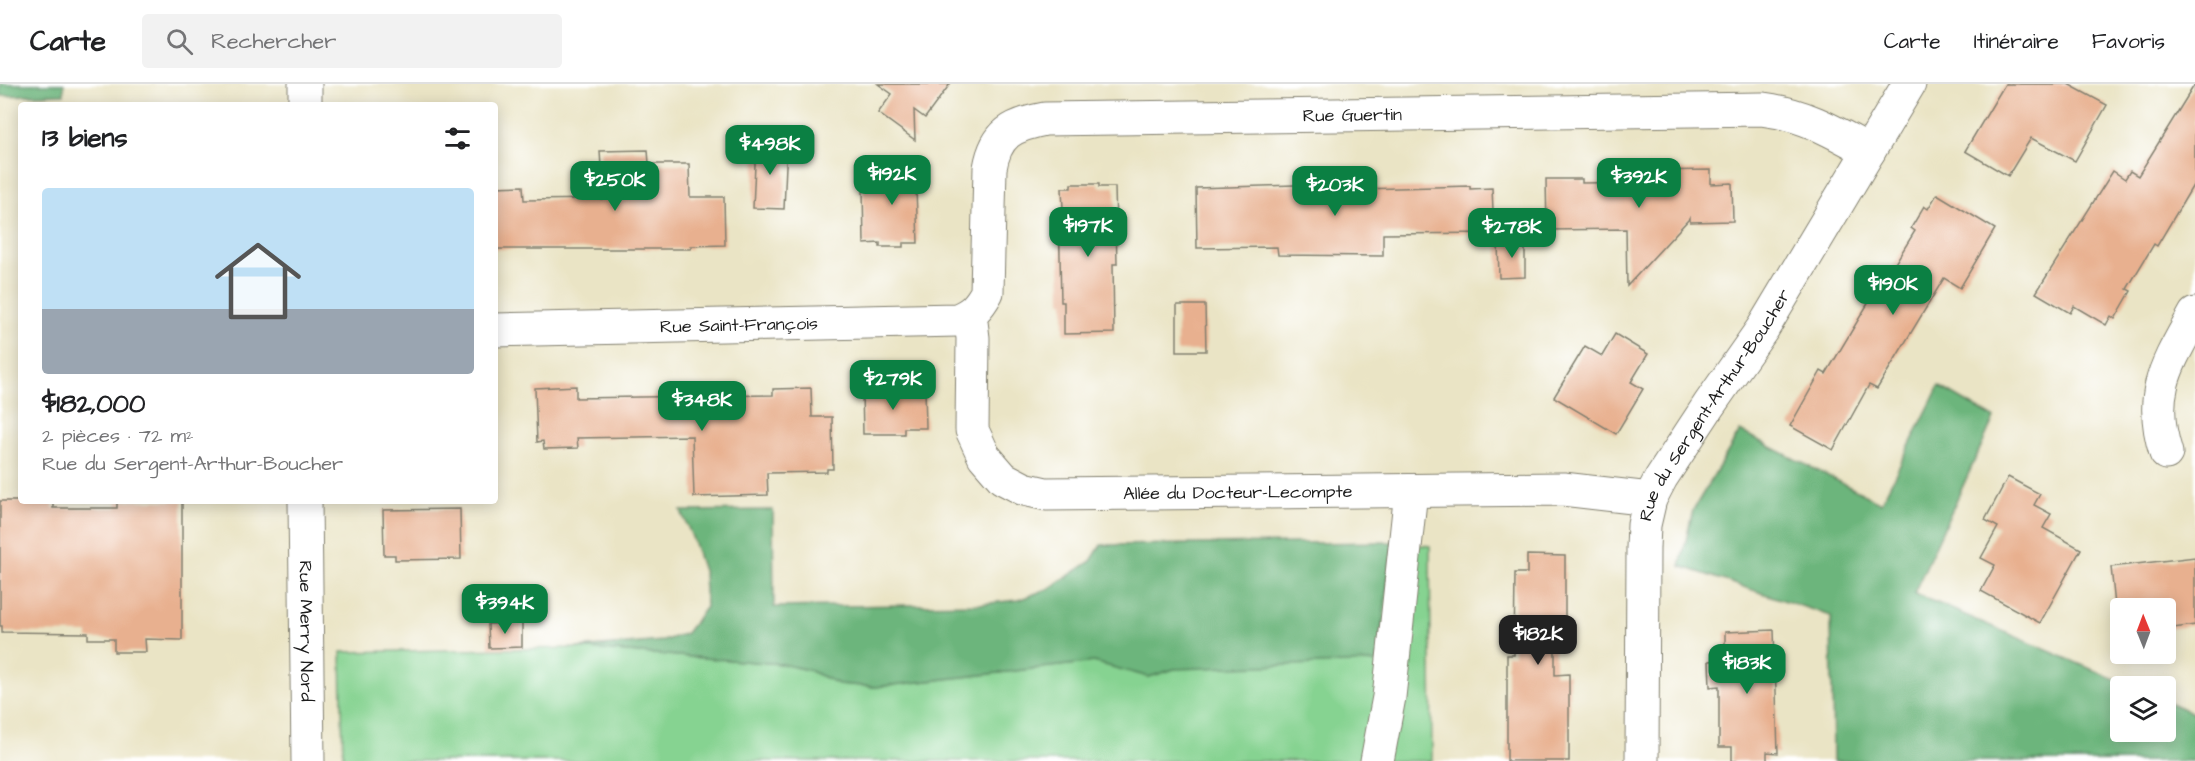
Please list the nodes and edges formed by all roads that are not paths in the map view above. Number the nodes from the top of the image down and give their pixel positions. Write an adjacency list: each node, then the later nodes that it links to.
1 (305, 84): 3 (street)
2 (1909, 84): 4 (street, Rue du Sergent-Arthur-Boucher)
3 (305, 102)
4 (1869, 151): 5 (street, Rue Guertin); 10 (street, Rue du Sergent-Arthur-Boucher)
5 (975, 310): 7 (street, Rue Saint-François); 9 (street, Allée du Docteur-Lecompte)
6 (2195, 315): 8 (street)
7 (498, 330)
8 (2166, 453)
9 (1411, 491): 10 (street, Allée du Docteur-Lecompte); 13 (street)
10 (1650, 499): 14 (street, Rue du Sergent-Arthur-Boucher)
11 (305, 504): 12 (street, Rue Merry Nord)
12 (309, 761)
13 (1377, 761)
14 (1642, 761)

